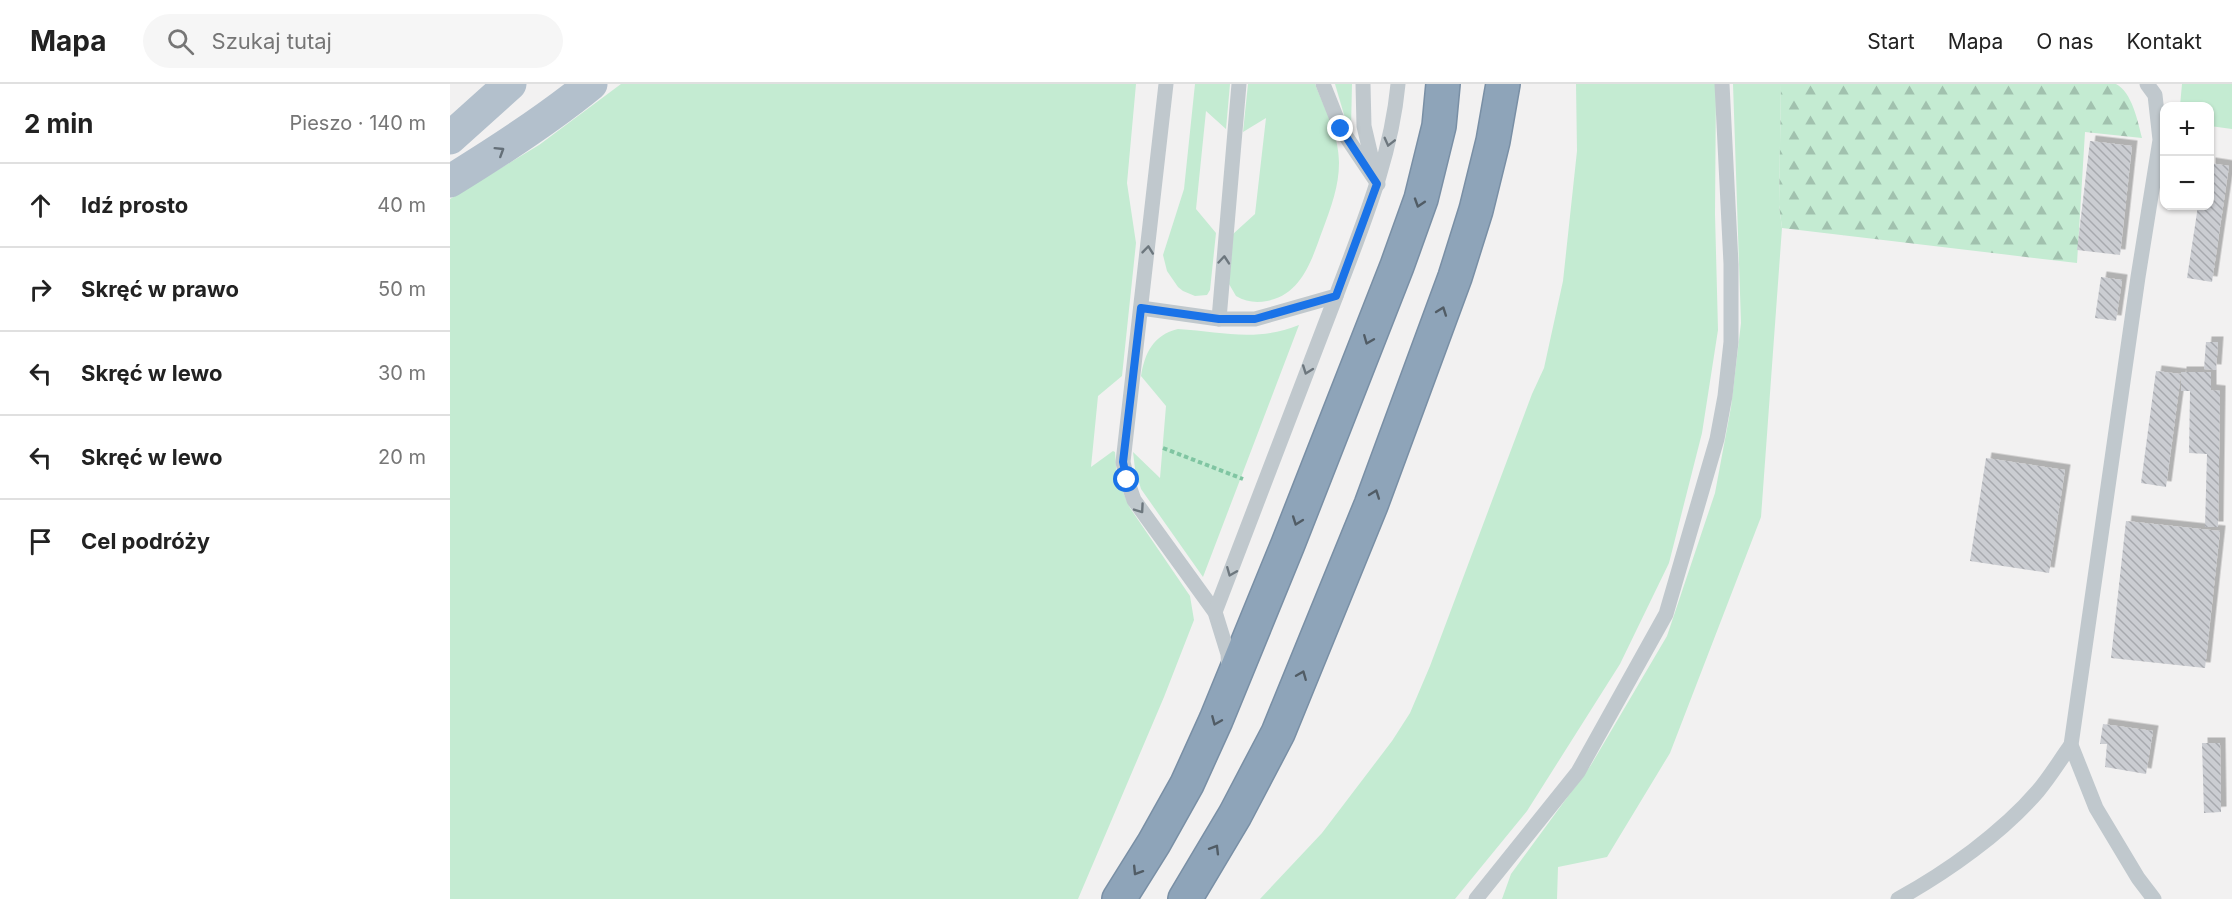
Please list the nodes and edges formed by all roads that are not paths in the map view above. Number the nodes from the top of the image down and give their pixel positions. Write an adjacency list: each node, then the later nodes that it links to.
1 (510, 84): 12 (main road)
2 (591, 84): 13 (main road, one-way to 2)
3 (1166, 84): 16 (lane, one-way to 3)
4 (1239, 84): 17 (lane, one-way to 4)
5 (1323, 84): 14 (lane)
6 (1363, 84): 14 (lane)
7 (1398, 84): 14 (lane, one-way to 14)
8 (1443, 84): 19 (highway, one-way to 19)
9 (1503, 84): 22 (highway, one-way to 9)
10 (1722, 84): 23 (lane)
11 (2147, 84): 20 (lane)
12 (450, 138)
13 (450, 181)
14 (1377, 184): 15 (lane)
15 (1336, 296): 17 (lane); 18 (lane, one-way to 18)
16 (1141, 308): 17 (lane); 18 (lane, one-way to 18)
17 (1219, 319)
18 (1215, 612): 19 (lane)
19 (1230, 686): 21 (highway, one-way to 21)
20 (2071, 745): 24 (lane); 25 (lane)
21 (1119, 899)
22 (1185, 899)
23 (1476, 899)
24 (1898, 899)
25 (2154, 899)

